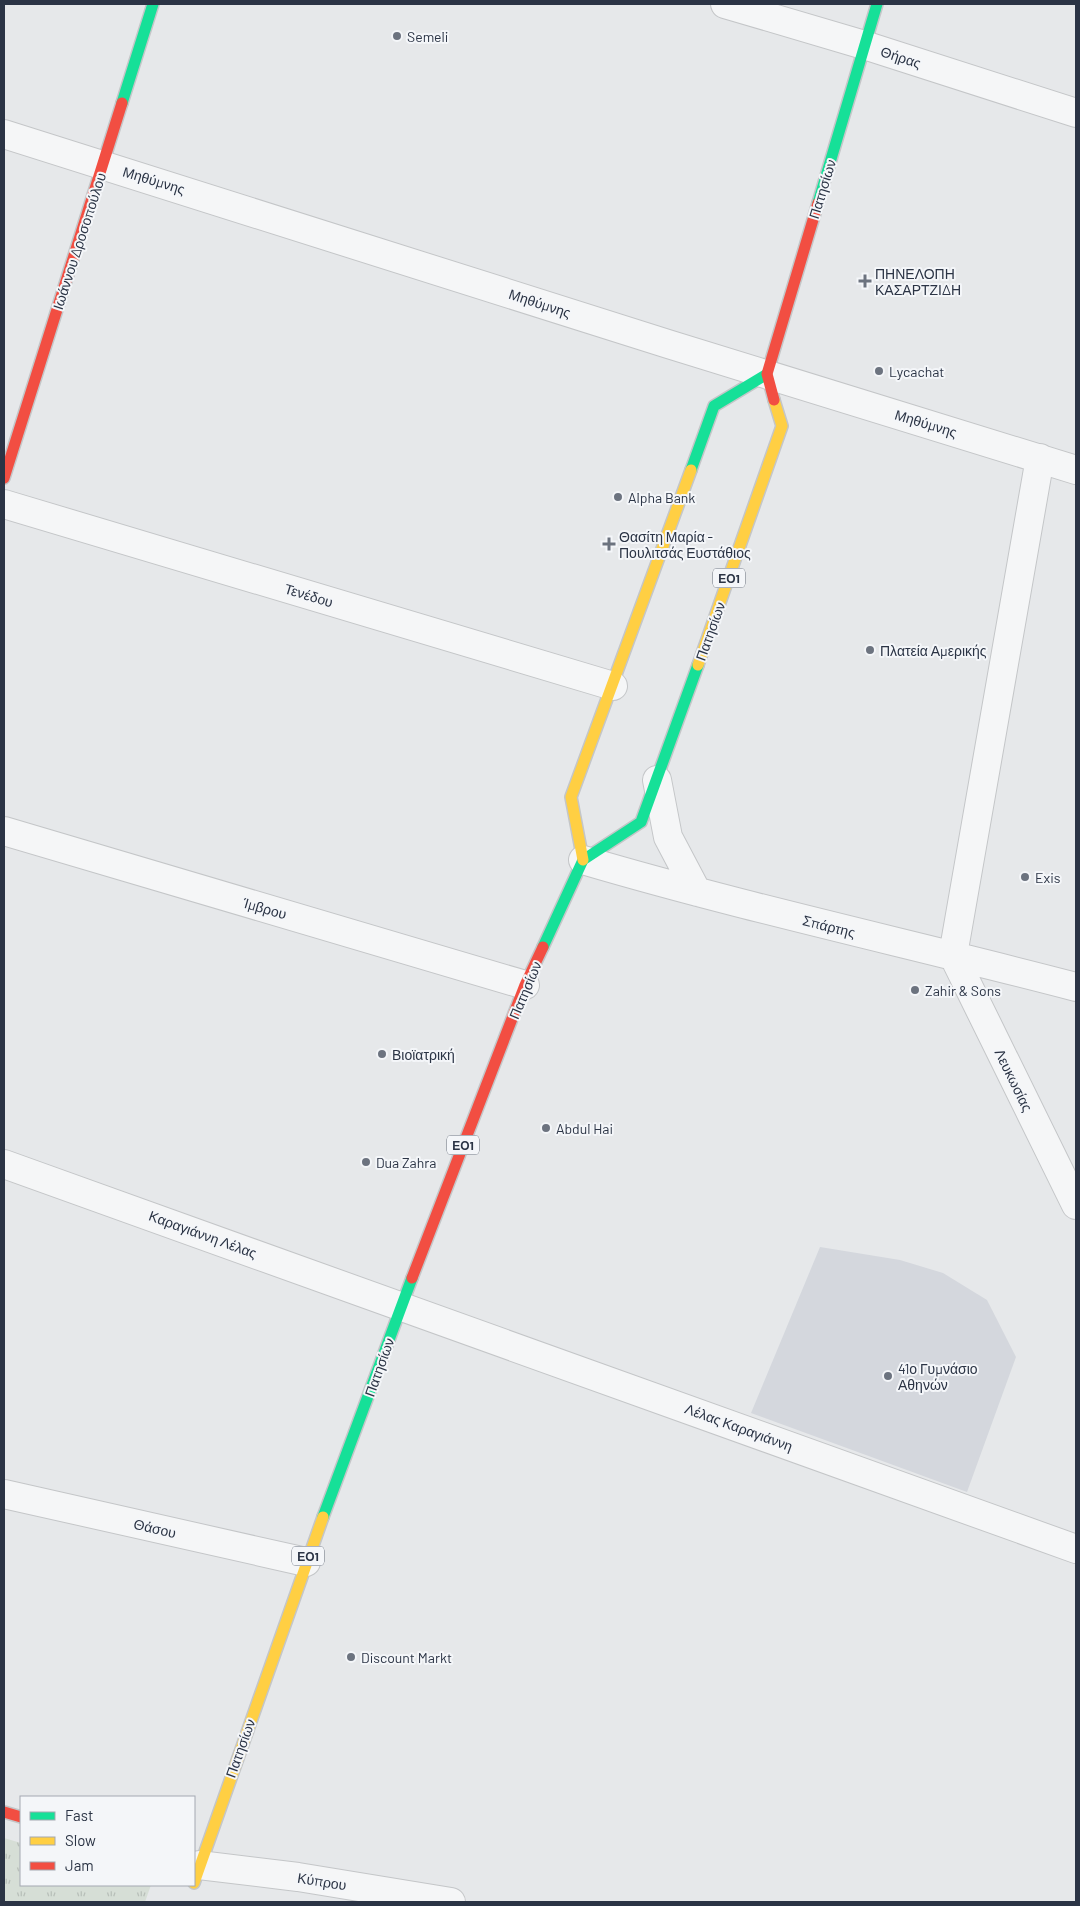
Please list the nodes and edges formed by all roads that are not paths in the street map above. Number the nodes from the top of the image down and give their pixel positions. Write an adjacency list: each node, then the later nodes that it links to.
1 (153, 4): 7 (main road, Ιωάννου Δροσοπούλου)
2 (725, 4): 4 (street, Θήρας)
3 (877, 4): 4 (main road, Πατησίων)
4 (864, 45): 5 (street, Θήρας); 8 (main road, Πατησίων)
5 (1076, 113)
6 (4, 134): 7 (street, Μηθύμνης)
7 (103, 165): 8 (street, Μηθύμνης); 11 (main road, Ιωάννου Δροσοπούλου)
8 (767, 374): 9 (street, Μηθύμνης); 13 (main road); 14 (main road, Πατησίων / ΕΟ1)
9 (1040, 458): 10 (street, Μηθύμνης); 18 (street)
10 (1076, 470)
11 (4, 478)
12 (4, 504): 13 (street, Τενέδου)
13 (613, 686): 16 (main road)
14 (657, 780): 16 (main road, Πατησίων / ΕΟ1); 17 (street)
15 (4, 831): 19 (street, Ίμβρου)
16 (584, 860): 17 (street, Σπάρτης); 19 (main road, Πατησίων / ΕΟ1)
17 (697, 892): 18 (street, Σπάρτης)
18 (953, 955): 20 (street, Σπάρτης); 22 (street, Λευκωσίας)
19 (525, 985): 23 (main road, Πατησίων / ΕΟ1)
20 (1076, 987)
21 (4, 1164): 23 (street, Καραγιάννη Λέλας)
22 (1076, 1205)
23 (401, 1306): 25 (street, Λέλας Καραγιάννη); 26 (main road, Πατησίων / ΕΟ1)
24 (4, 1494): 26 (street, Θάσου)
25 (1076, 1550)
26 (306, 1562): 29 (main road, Πατησίων / ΕΟ1)
27 (4, 1812): 28 (main road)
28 (20, 1817)
29 (195, 1875)
30 (195, 1878): 31 (street, Κύπρου)
31 (451, 1902)

